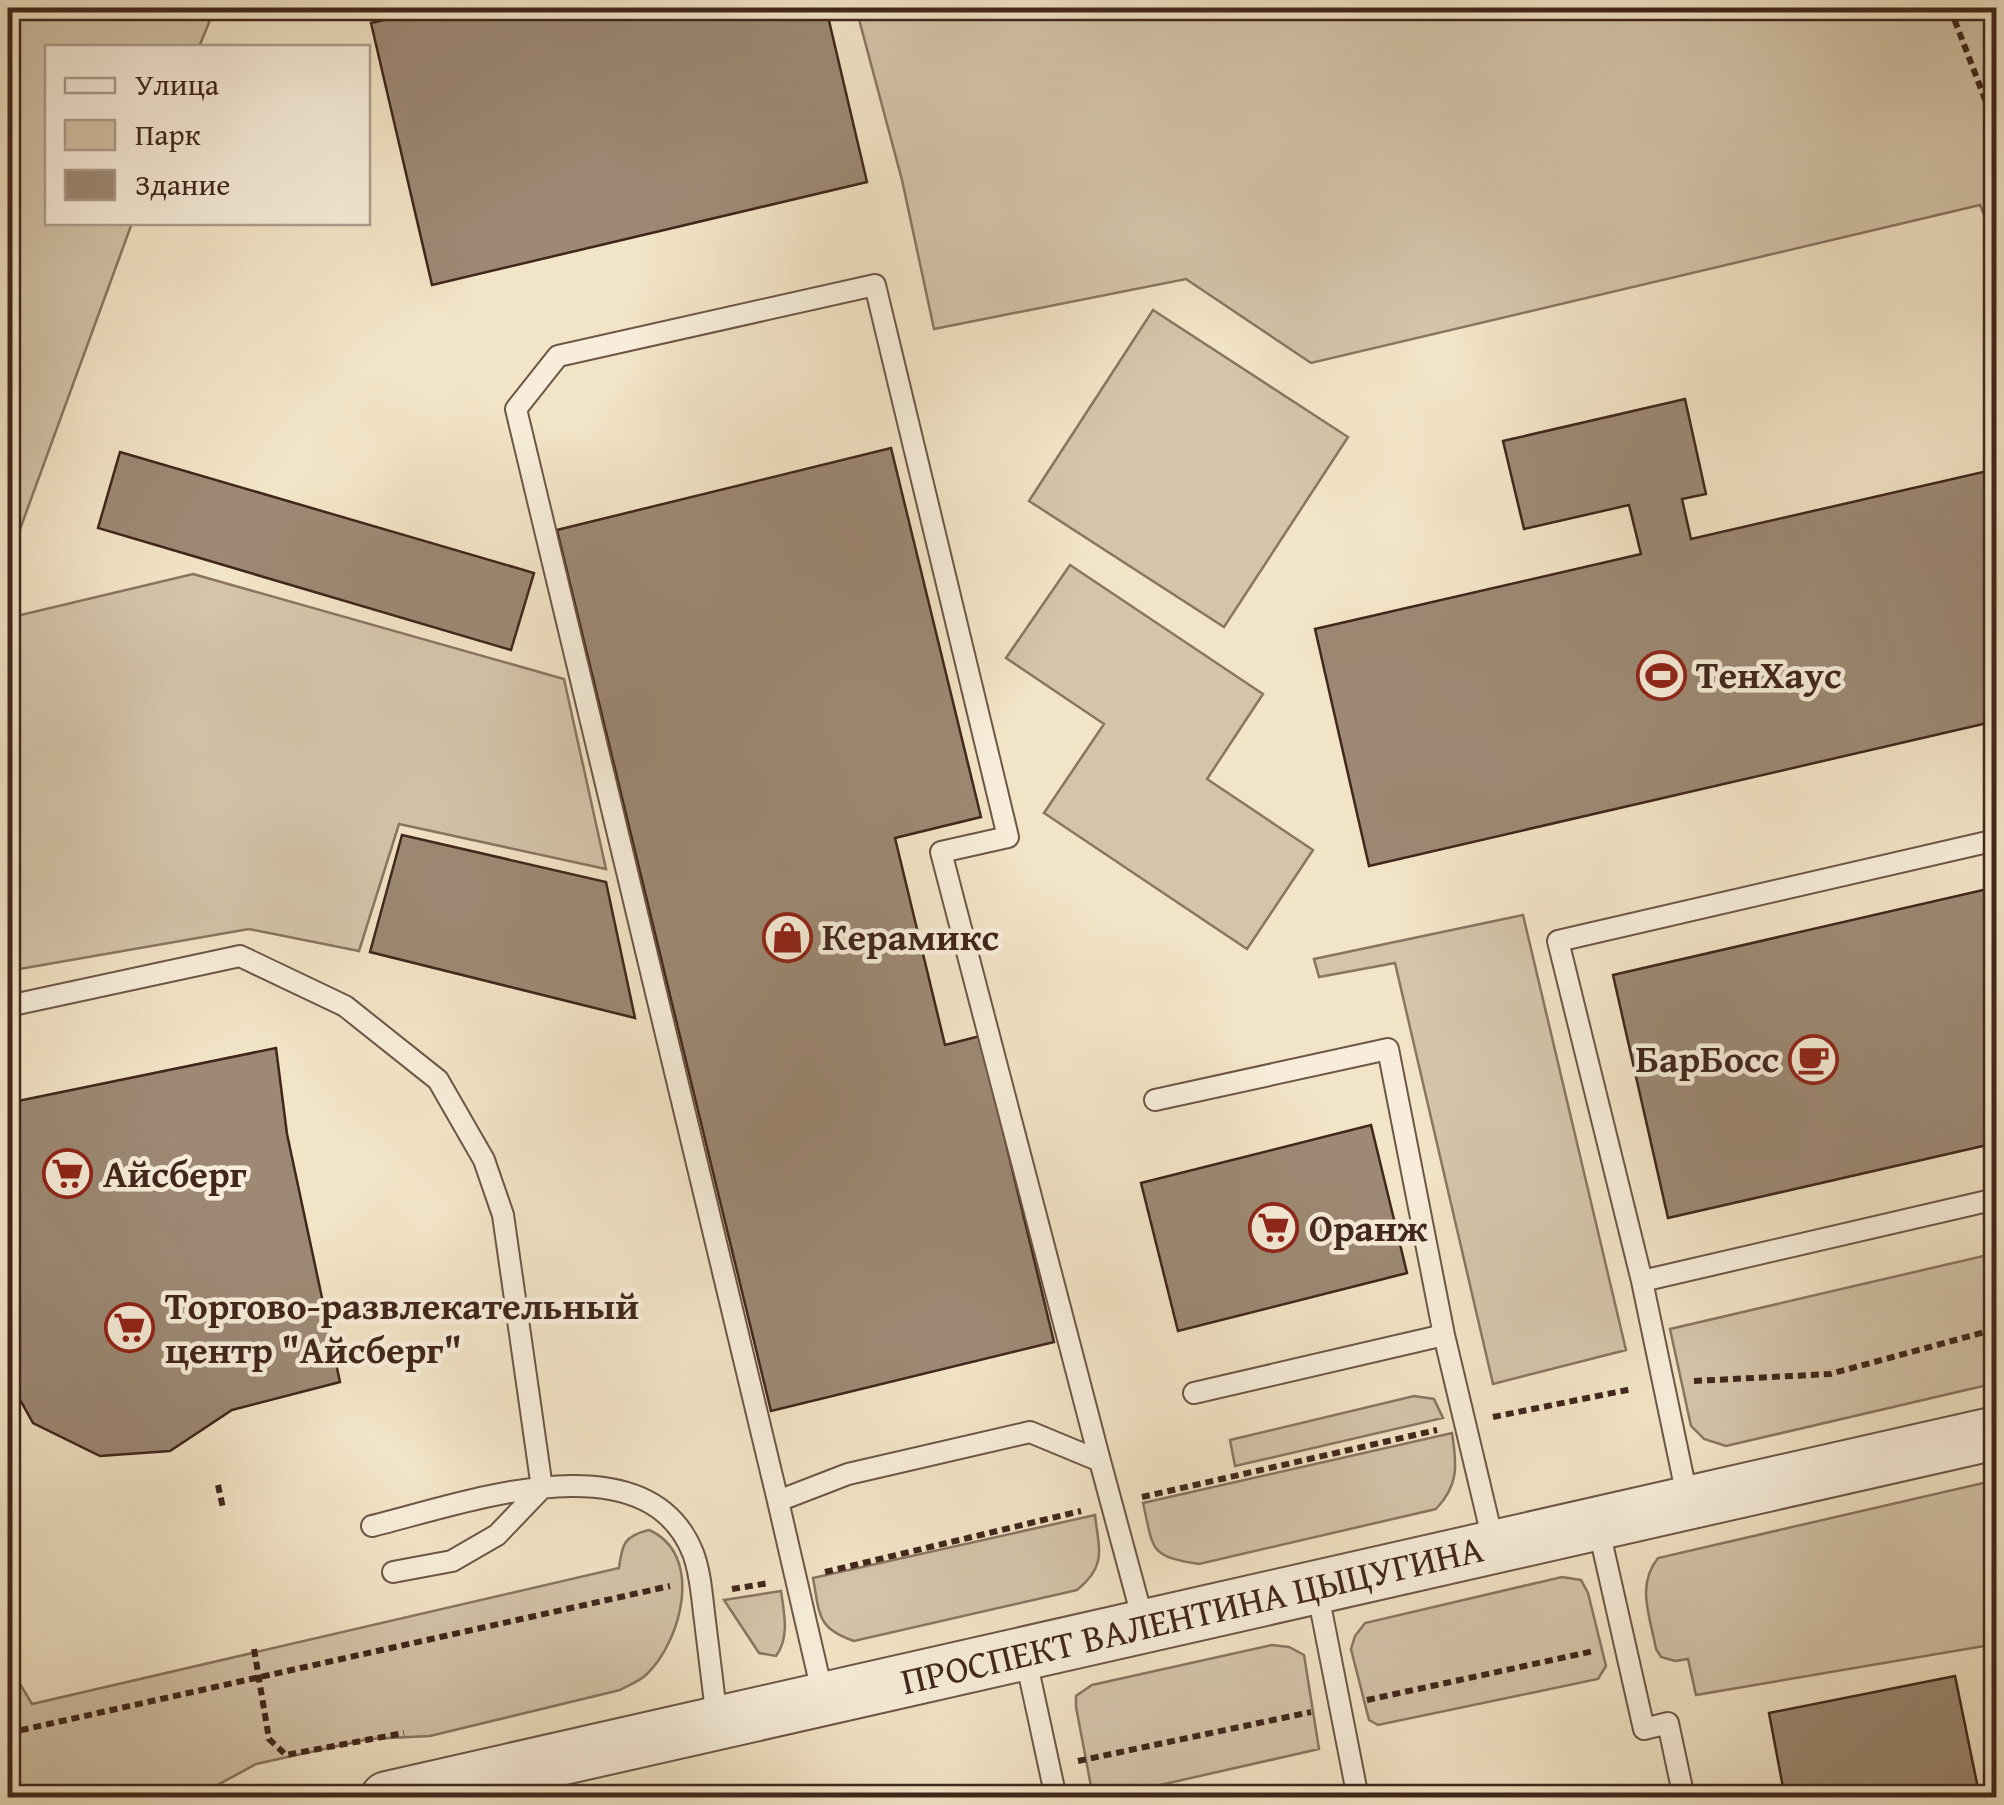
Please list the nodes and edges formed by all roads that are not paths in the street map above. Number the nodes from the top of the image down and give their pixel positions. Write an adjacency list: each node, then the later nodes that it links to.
1 (1996, 840): 5 (lane)
2 (8, 1006): 10 (lane)
3 (1155, 1100): 6 (lane)
4 (1996, 1199): 5 (lane)
5 (1642, 1281): 12 (lane)
6 (1444, 1335): 7 (lane); 15 (lane)
7 (1194, 1393)
8 (1996, 1433): 12 (street, ПРОСПЕКТ ВАЛЕНТИНА ЦЫЦУГИНА)
9 (1100, 1462): 11 (lane); 11 (lane); 18 (lane)
10 (542, 1488): 14 (lane); 16 (lane); 21 (lane)
11 (778, 1501): 20 (lane)
12 (1688, 1503): 13 (street, ПРОСПЕКТ ВАЛЕНТИНА ЦЫЦУГИНА)
13 (1598, 1524): 15 (street, ПРОСПЕКТ ВАЛЕНТИНА ЦЫЦУГИНА); 25 (lane)
14 (372, 1526)
15 (1494, 1547): 17 (street, ПРОСПЕКТ ВАЛЕНТИНА ЦЫЦУГИНА)
16 (393, 1572)
17 (1317, 1588): 18 (street, ПРОСПЕКТ ВАЛЕНТИНА ЦЫЦУГИНА); 24 (lane)
18 (1145, 1626): 19 (street, ПРОСПЕКТ ВАЛЕНТИНА ЦЫЦУГИНА)
19 (1024, 1653): 20 (street, ПРОСПЕКТ ВАЛЕНТИНА ЦЫЦУГИНА); 23 (lane)
20 (823, 1698): 21 (street, ПРОСПЕКТ ВАЛЕНТИНА ЦЫЦУГИНА)
21 (717, 1722): 22 (street, ПРОСПЕКТ ВАЛЕНТИНА ЦЫЦУГИНА)
22 (387, 1798)
23 (1056, 1798)
24 (1358, 1798)
25 (1684, 1798)

